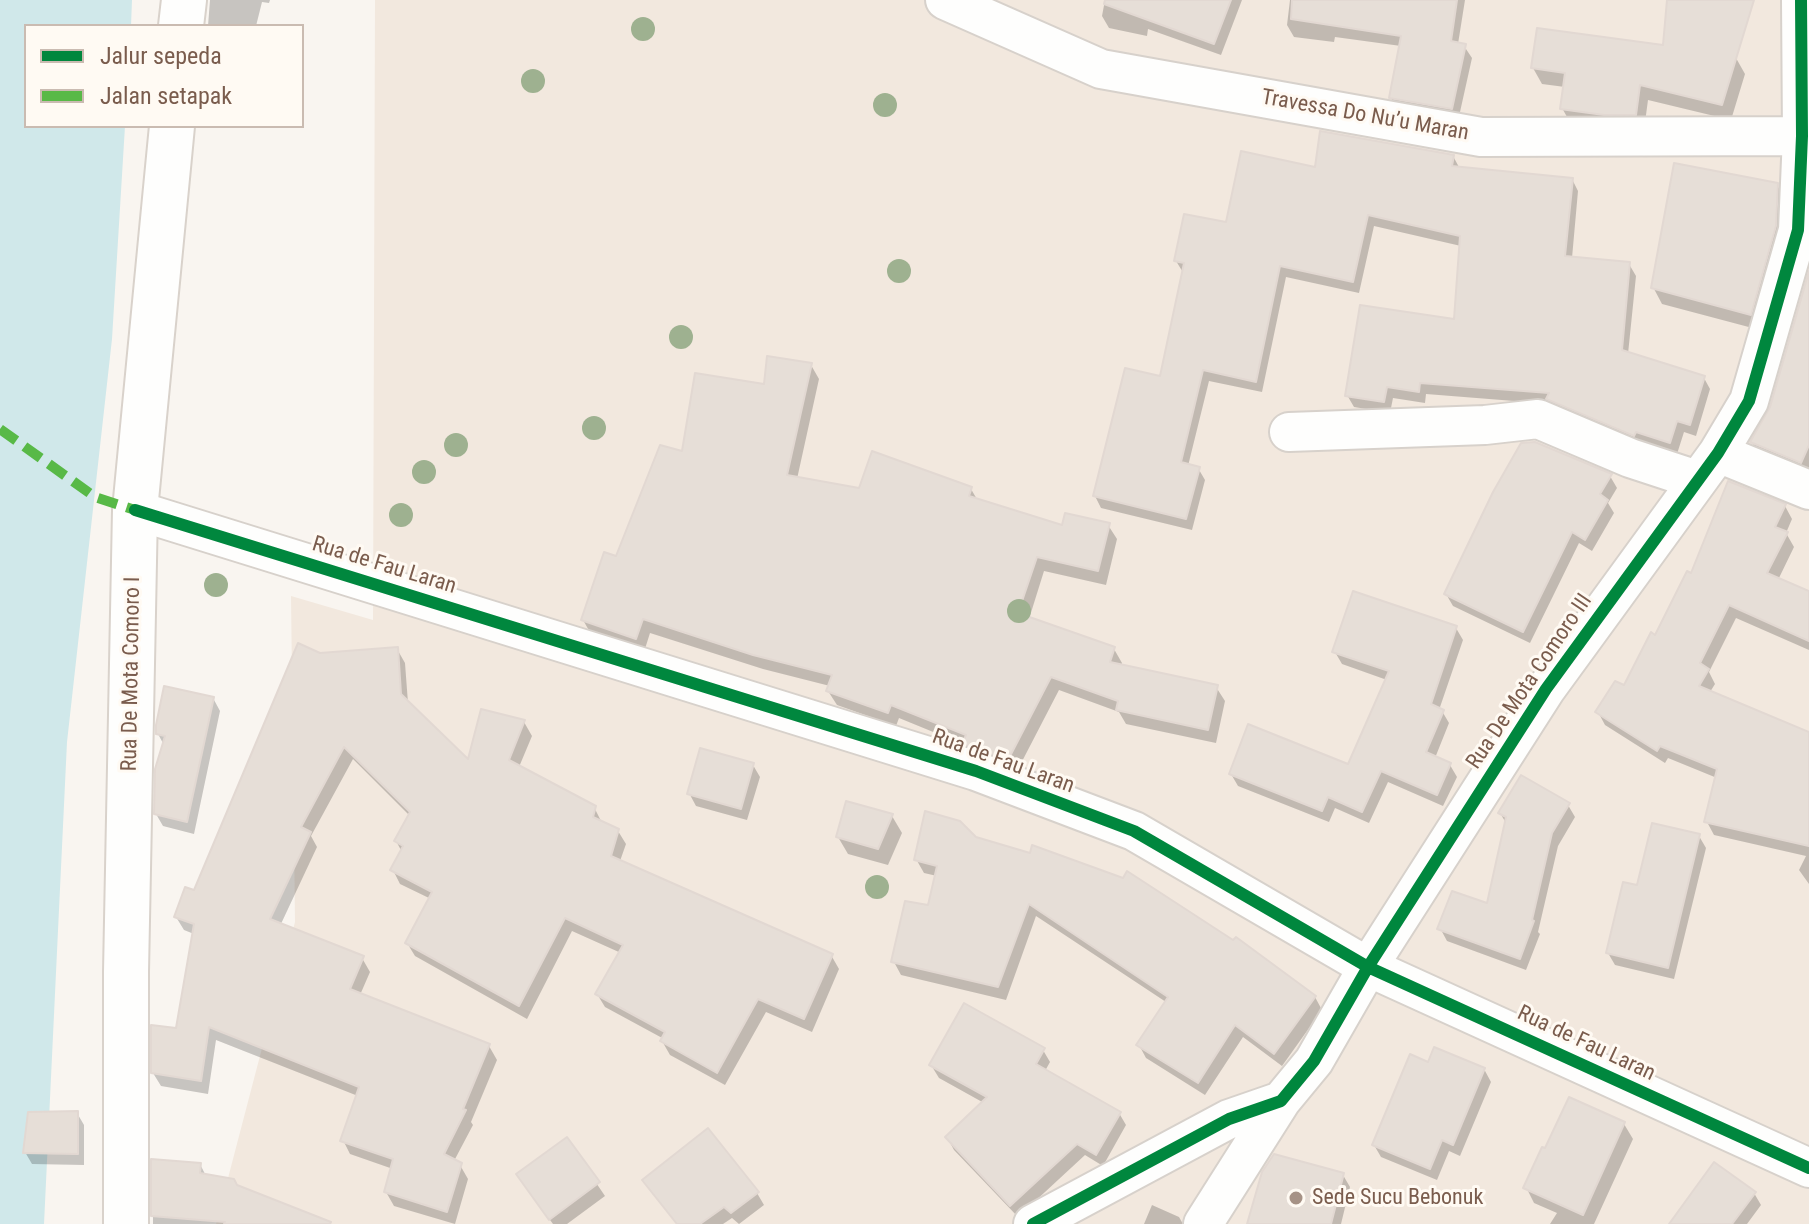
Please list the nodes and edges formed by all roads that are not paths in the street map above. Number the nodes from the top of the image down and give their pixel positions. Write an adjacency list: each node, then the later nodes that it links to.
1 (184, 0): 4 (street)
2 (945, 0): 6 (street, Travessa Do Nu’u Maran)
3 (1801, 0): 6 (street, Rua De Mota Comoro III)
4 (181, 24)
5 (172, 128): 10 (street, Rua De Mota Comoro I)
6 (1802, 136): 8 (street, Rua De Mota Comoro III)
7 (1289, 432): 8 (street)
8 (1707, 467): 9 (street); 11 (street, Rua De Mota Comoro III)
9 (1809, 490)
10 (135, 510): 11 (street, Rua de Fau Laran); 14 (street, Rua De Mota Comoro I)
11 (1368, 967): 12 (street, Rua De Mota Comoro III); 13 (street, Rua de Fau Laran)
12 (1281, 1101): 15 (street); 16 (street, Rua De Mota Comoro III)
13 (1809, 1168)
14 (126, 1224)
15 (1033, 1224)
16 (1203, 1224)

